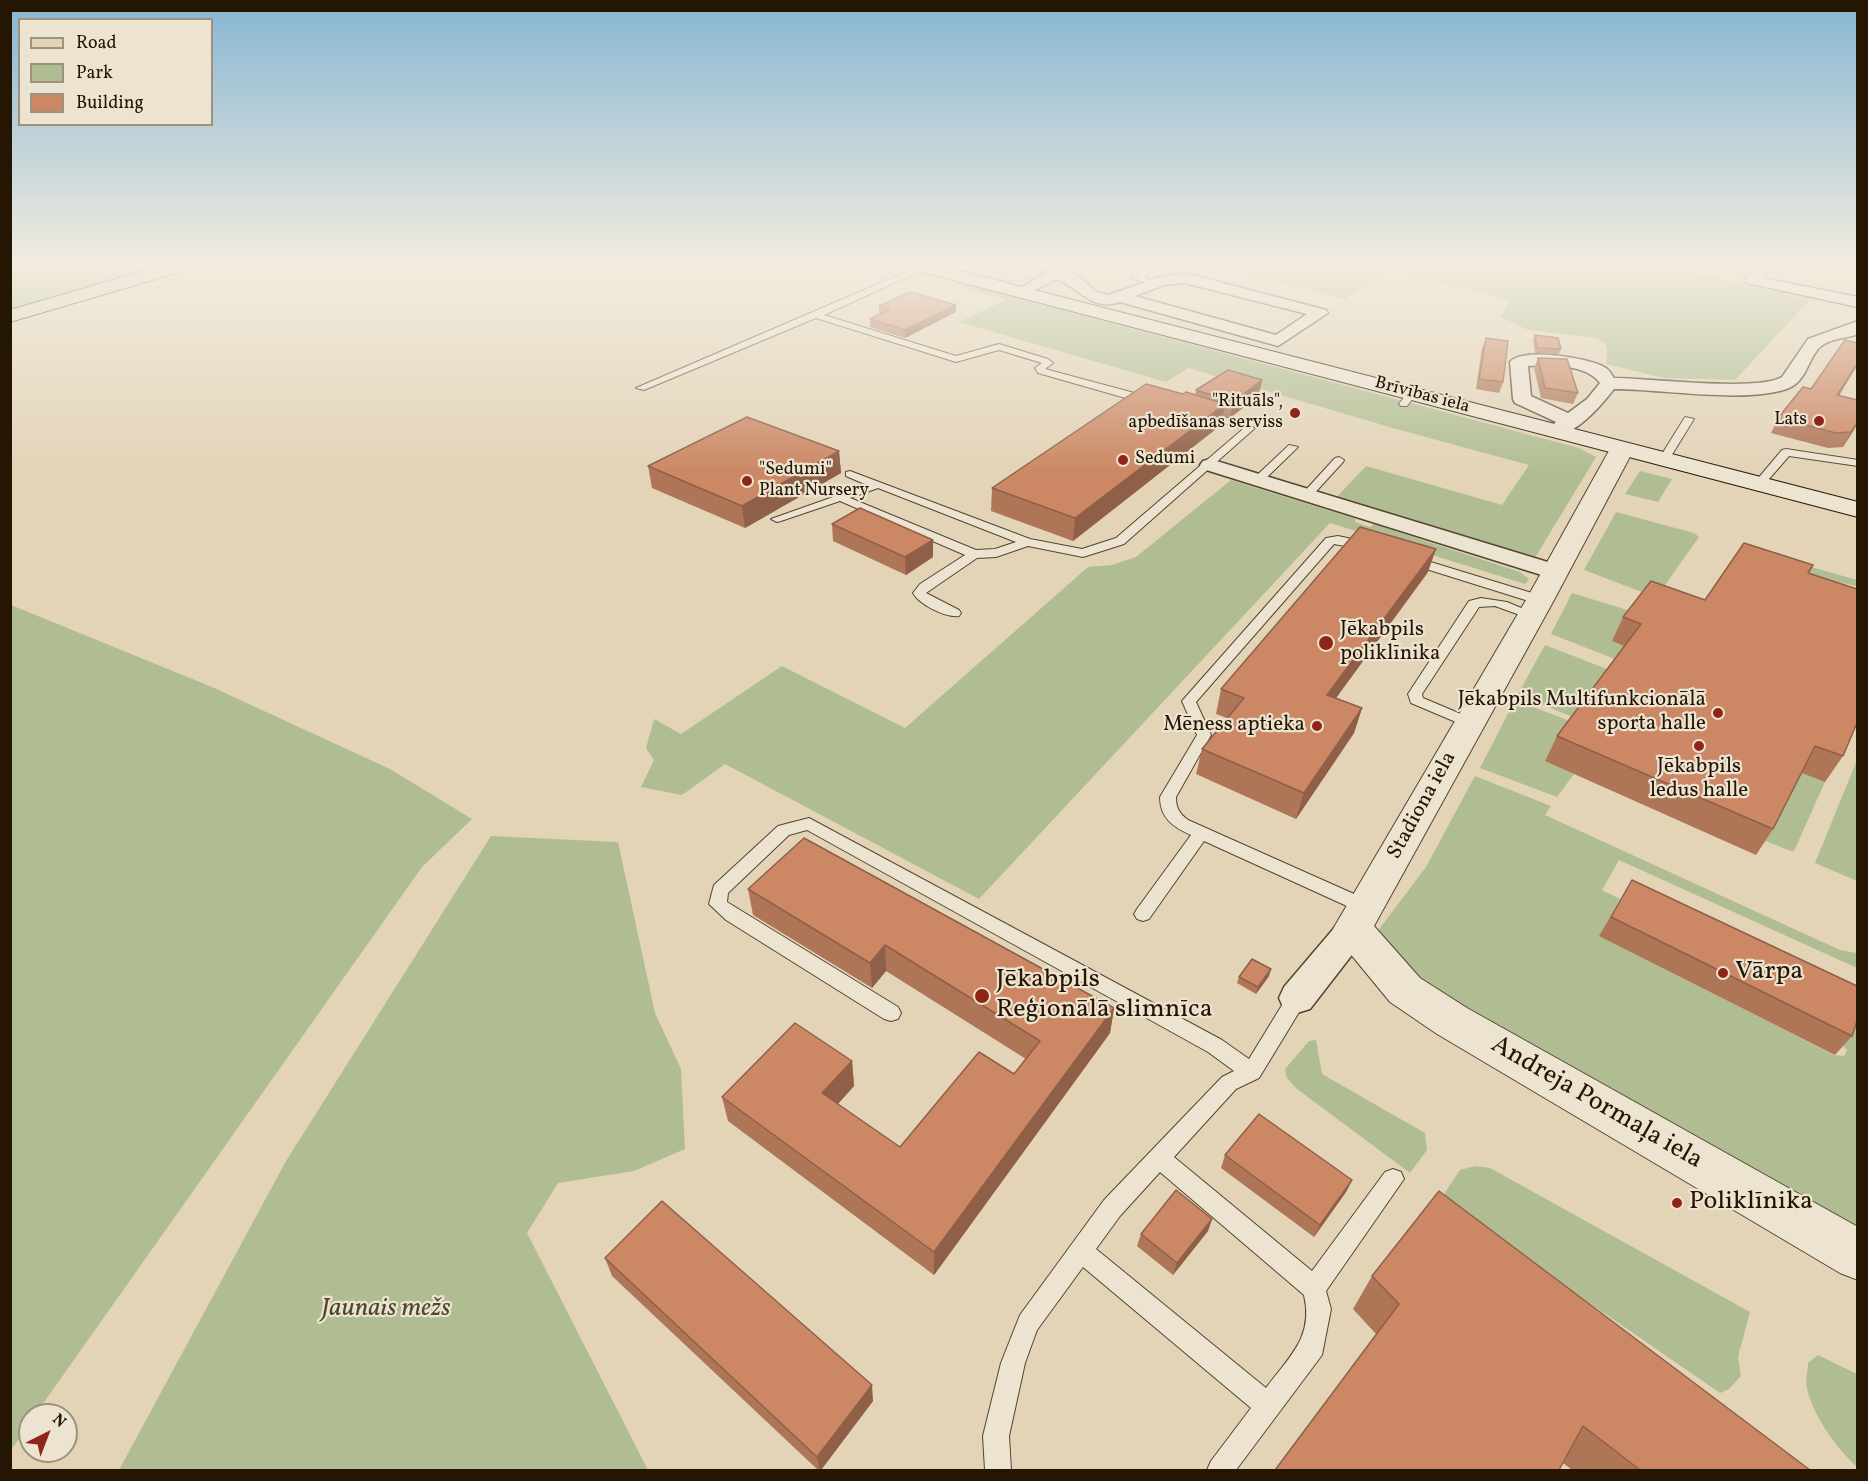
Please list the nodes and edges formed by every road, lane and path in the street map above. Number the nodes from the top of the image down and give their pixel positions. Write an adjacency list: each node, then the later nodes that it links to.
1 (770, 334): 10 (lane)
2 (877, 334): 11 (lane)
3 (1183, 334): 8 (main road, Brīvības iela)
4 (1257, 334): 7 (street)
5 (1287, 334): 7 (street)
6 (1842, 334): 9 (street)
7 (1278, 340): 8 (street)
8 (1259, 354): 14 (main road, Brīvības iela)
9 (1609, 383): 14 (street); 14 (street)
10 (641, 388)
11 (1161, 401)
12 (1193, 410): 20 (lane)
13 (1689, 419): 17 (lane)
14 (1563, 426): 16 (main road, Brīvības iela)
15 (1293, 447): 22 (lane)
16 (1622, 448): 17 (main road, Brīvības iela); 33 (main road, Stadiona iela)
17 (1664, 459): 23 (main road, Brīvības iela)
18 (1339, 460): 25 (lane)
19 (1857, 463): 23 (lane)
20 (1210, 465): 22 (street); 29 (lane)
21 (850, 474): 24 (lane)
22 (1258, 480): 25 (street)
23 (1759, 484): 27 (main road, Brīvības iela)
24 (877, 485): 26 (lane); 29 (lane)
25 (1307, 495): 33 (street)
26 (839, 497): 28 (lane); 31 (lane)
27 (1857, 510)
28 (777, 519)
29 (1027, 542): 31 (lane)
30 (1377, 549): 37 (lane)
31 (974, 554): 35 (lane)
32 (1399, 556): 34 (lane)
33 (1556, 572): 34 (main road, Stadiona iela)
34 (1536, 607): 36 (main road, Stadiona iela); 36 (lane)
35 (954, 613)
36 (1470, 723): 39 (main road, Stadiona iela)
37 (1201, 833): 38 (lane); 39 (lane)
38 (1143, 914)
39 (1360, 918): 40 (street, Stadiona iela); 46 (main road, Andreja Pormaļa iela)
40 (1297, 998): 42 (lane)
41 (891, 1013): 42 (lane)
42 (1252, 1072): 43 (lane)
43 (1160, 1158): 45 (lane); 47 (lane)
44 (1393, 1179): 47 (lane)
45 (1081, 1251): 48 (lane); 49 (lane)
46 (1857, 1256)
47 (1314, 1288): 48 (lane)
48 (1268, 1406): 50 (lane)
49 (998, 1470)
50 (1220, 1470)

